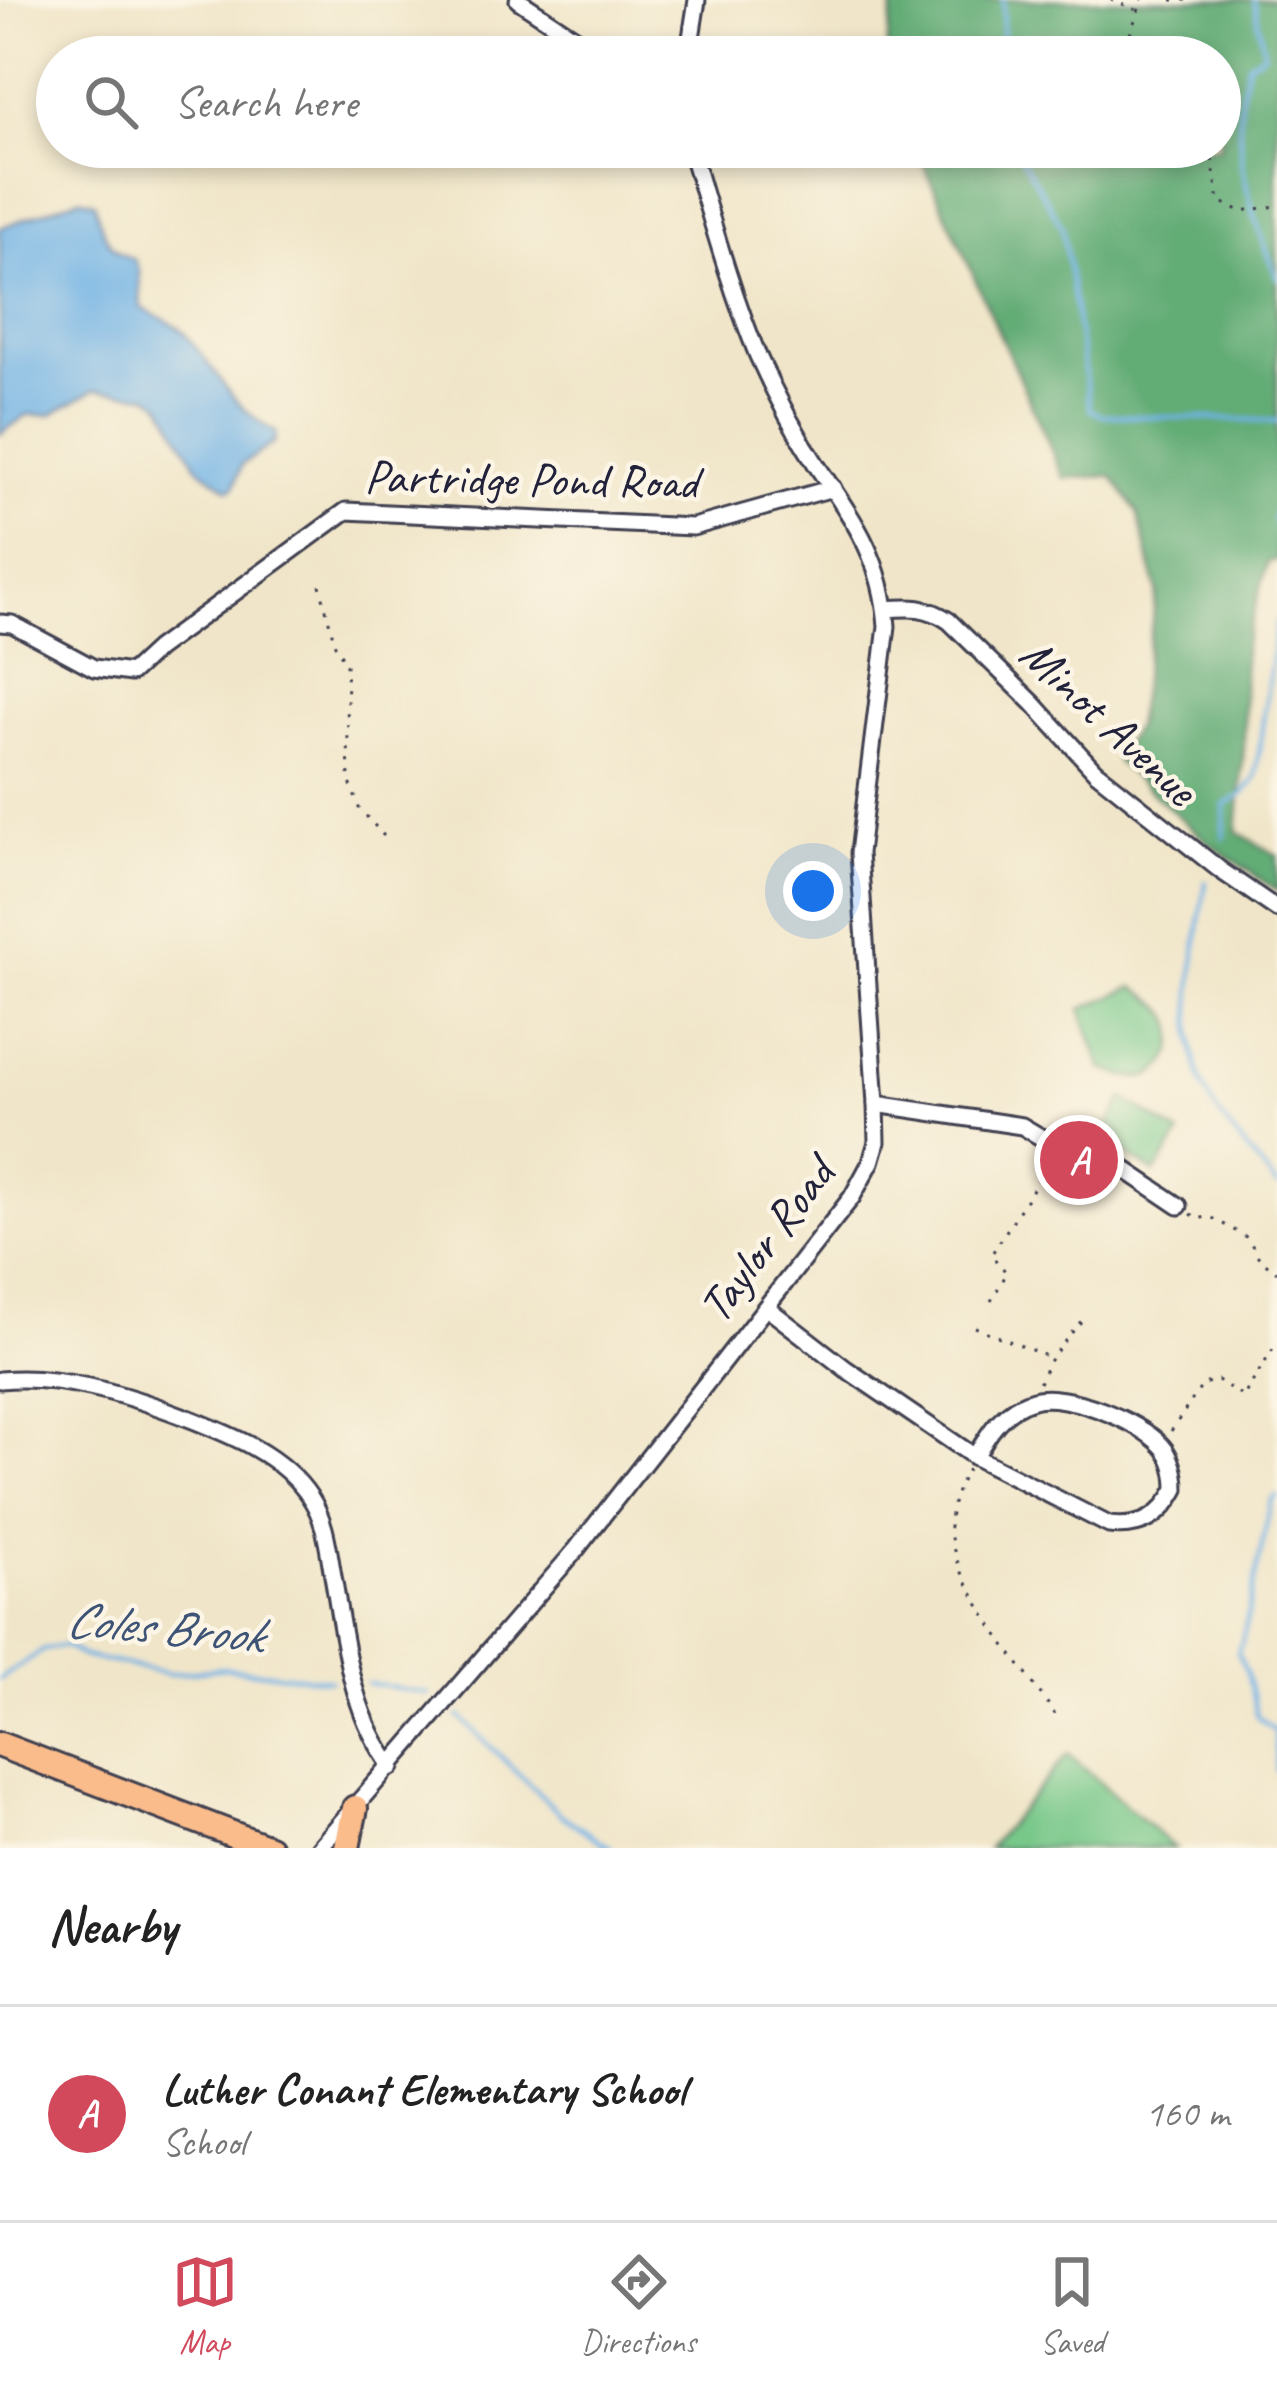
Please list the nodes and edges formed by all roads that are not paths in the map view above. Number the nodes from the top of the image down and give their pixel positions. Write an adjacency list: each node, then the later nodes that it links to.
1 (518, 0): 3 (street)
2 (697, 0): 4 (street)
3 (572, 36)
4 (691, 36)
5 (696, 168): 6 (street, Taylor Road)
6 (833, 488): 7 (street, Taylor Road); 8 (street, Partridge Pond Road)
7 (886, 609): 9 (street, Minot Avenue); 10 (street, Taylor Road)
8 (0, 623)
9 (1277, 909)
10 (877, 1105): 11 (street); 12 (street, Taylor Road)
11 (1179, 1206)
12 (767, 1308): 14 (street); 16 (street, Taylor Road)
13 (0, 1380): 16 (street)
14 (975, 1457): 14 (street)
15 (0, 1745): 18 (highway)
16 (392, 1767): 17 (street, Taylor Road)
17 (355, 1808): 19 (street, Taylor Road); 20 (highway)
18 (269, 1848)
19 (319, 1848)
20 (347, 1848)

